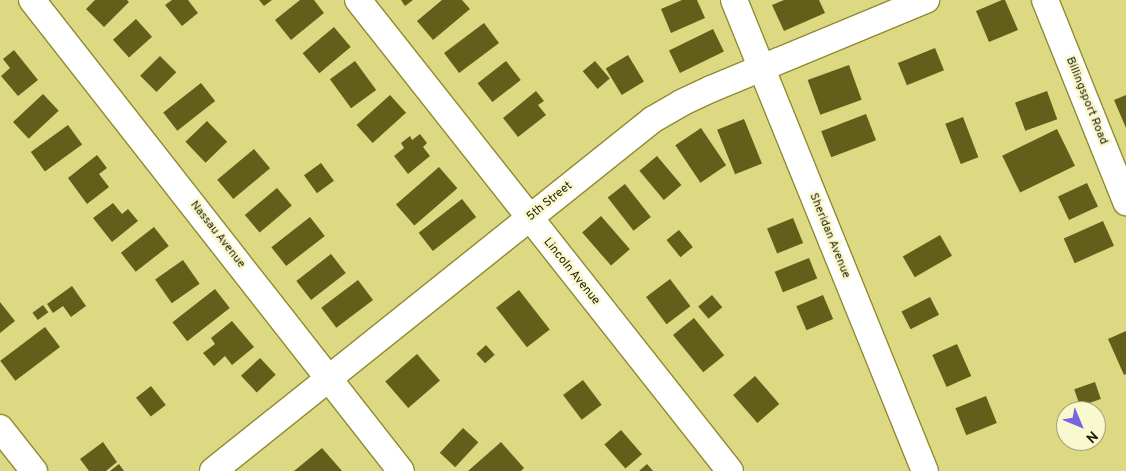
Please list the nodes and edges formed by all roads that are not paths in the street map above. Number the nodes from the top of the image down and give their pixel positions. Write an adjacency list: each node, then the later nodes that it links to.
1 (32, 0): 10 (street, Nassau Avenue)
2 (358, 0): 9 (street, Lincoln Avenue)
3 (734, 0): 6 (street, Sheridan Avenue)
4 (926, 0): 6 (street, 5th Street)
5 (1046, 0): 7 (street, Billingsport Road)
6 (760, 68): 9 (street, 5th Street); 16 (street, Sheridan Avenue)
7 (1119, 160): 8 (street, Billingsport Road)
8 (1126, 202)
9 (529, 220): 10 (street, 5th Street); 15 (street, Lincoln Avenue)
10 (330, 379): 13 (street, 5th Street); 14 (street, Nassau Avenue)
11 (0, 428): 12 (street)
12 (34, 471)
13 (213, 471)
14 (401, 471)
15 (730, 471)
16 (926, 471)

